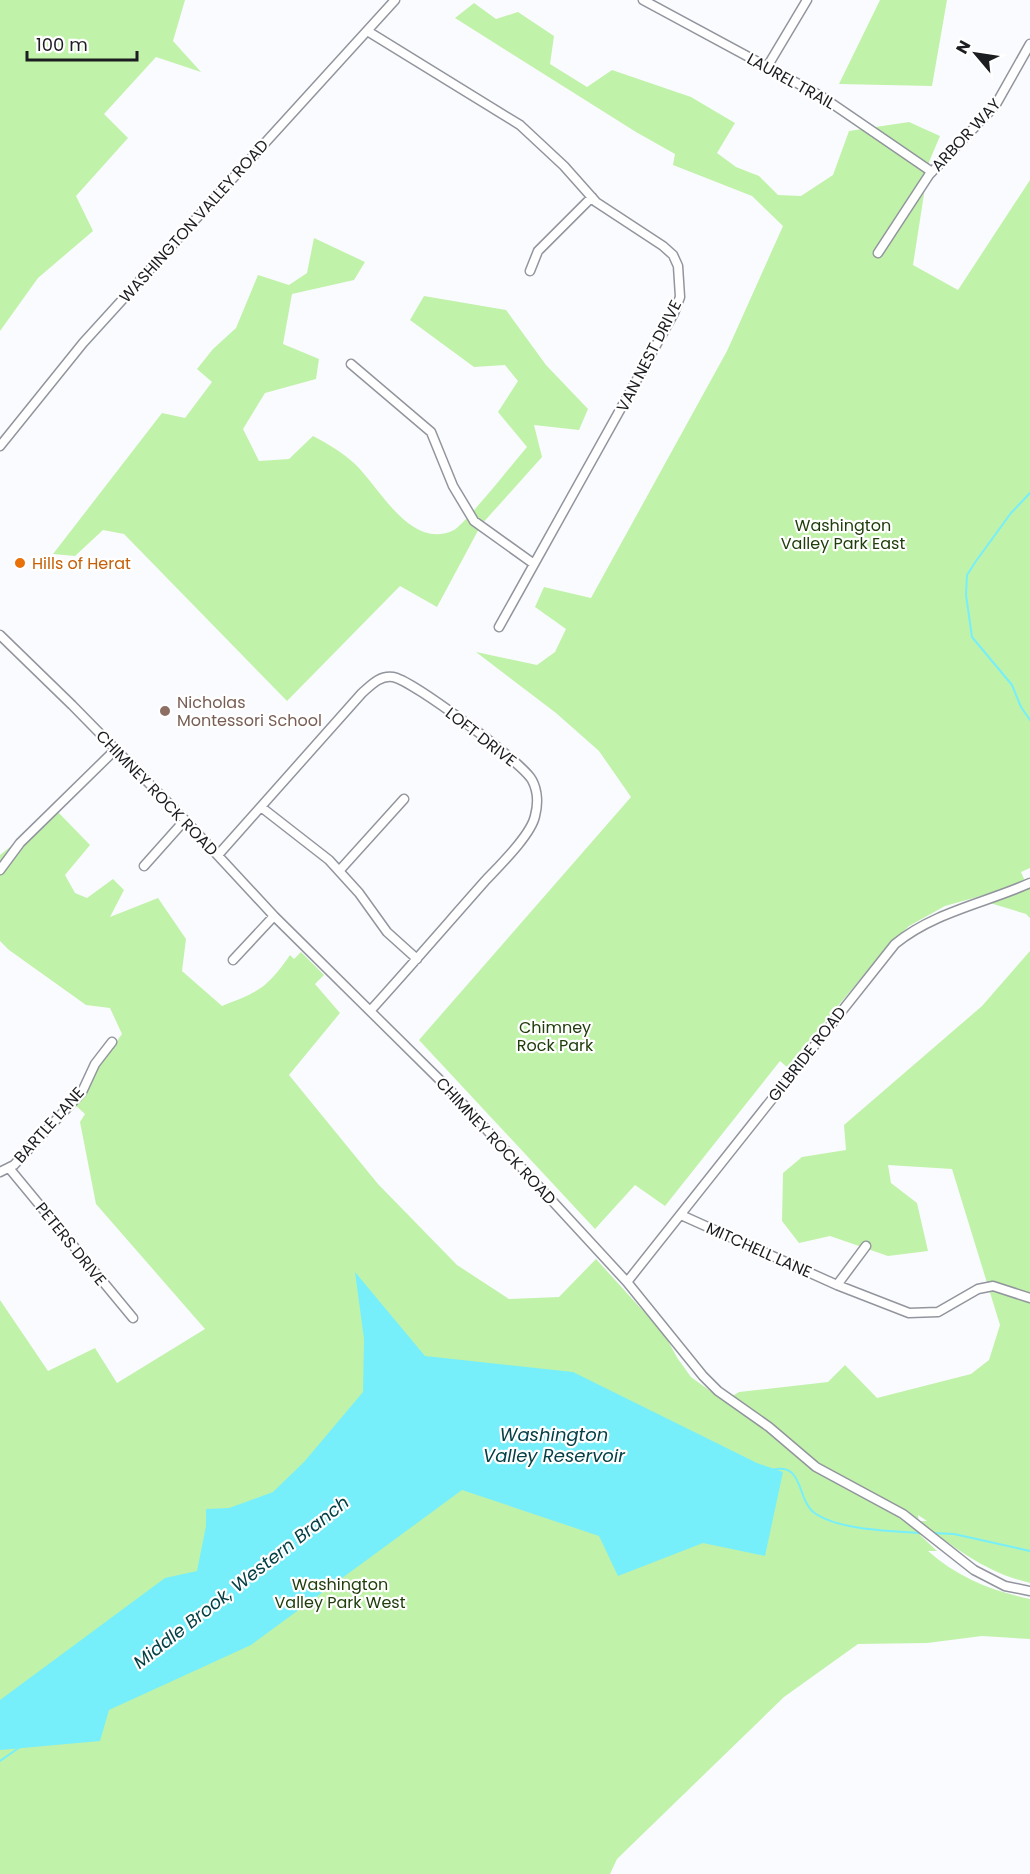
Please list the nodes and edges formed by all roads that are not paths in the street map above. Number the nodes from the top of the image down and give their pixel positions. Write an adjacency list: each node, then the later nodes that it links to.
1 (395, 0): 4 (street, WASHINGTON VALLEY ROAD)
2 (643, 0): 6 (street, LAUREL TRAIL)
3 (807, 0): 6 (street)
4 (369, 32): 8 (street, VAN NEST DRIVE); 12 (street, WASHINGTON VALLEY ROAD)
5 (1030, 44): 7 (street, ARBOR WAY)
6 (767, 67): 7 (street, LAUREL TRAIL)
7 (932, 172): 9 (street, ARBOR WAY)
8 (592, 197): 10 (street); 13 (street, VAN NEST DRIVE)
9 (878, 253)
10 (530, 271)
11 (351, 364): 13 (street)
12 (0, 446)
13 (534, 564): 14 (street, VAN NEST DRIVE)
14 (499, 627)
15 (0, 635): 16 (street, CHIMNEY ROCK ROAD)
16 (116, 749): 19 (street, CHIMNEY ROCK ROAD); 22 (street)
17 (404, 799): 23 (street)
18 (261, 807): 20 (street, LOFT DRIVE); 23 (street); 26 (street, LOFT DRIVE)
19 (185, 820): 20 (street, CHIMNEY ROCK ROAD); 21 (street)
20 (218, 855): 25 (street, CHIMNEY ROCK ROAD)
21 (144, 866)
22 (0, 870)
23 (339, 871): 26 (street)
24 (1030, 883): 32 (street, GILBRIDE ROAD)
25 (274, 916): 27 (street); 28 (street, CHIMNEY ROCK ROAD)
26 (417, 959): 28 (street, LOFT DRIVE)
27 (233, 960)
28 (370, 1011): 34 (street, CHIMNEY ROCK ROAD)
29 (112, 1042): 30 (street, BARTLE LANE)
30 (9, 1168): 31 (street, BARTLE LANE); 37 (street, PETERS DRIVE)
31 (0, 1172)
32 (681, 1215): 34 (street, GILBRIDE ROAD); 35 (street, MITCHELL LANE)
33 (866, 1246): 35 (street)
34 (627, 1282): 38 (street, CHIMNEY ROCK ROAD)
35 (837, 1285): 36 (street, MITCHELL LANE)
36 (1030, 1298)
37 (133, 1318)
38 (1030, 1592)

